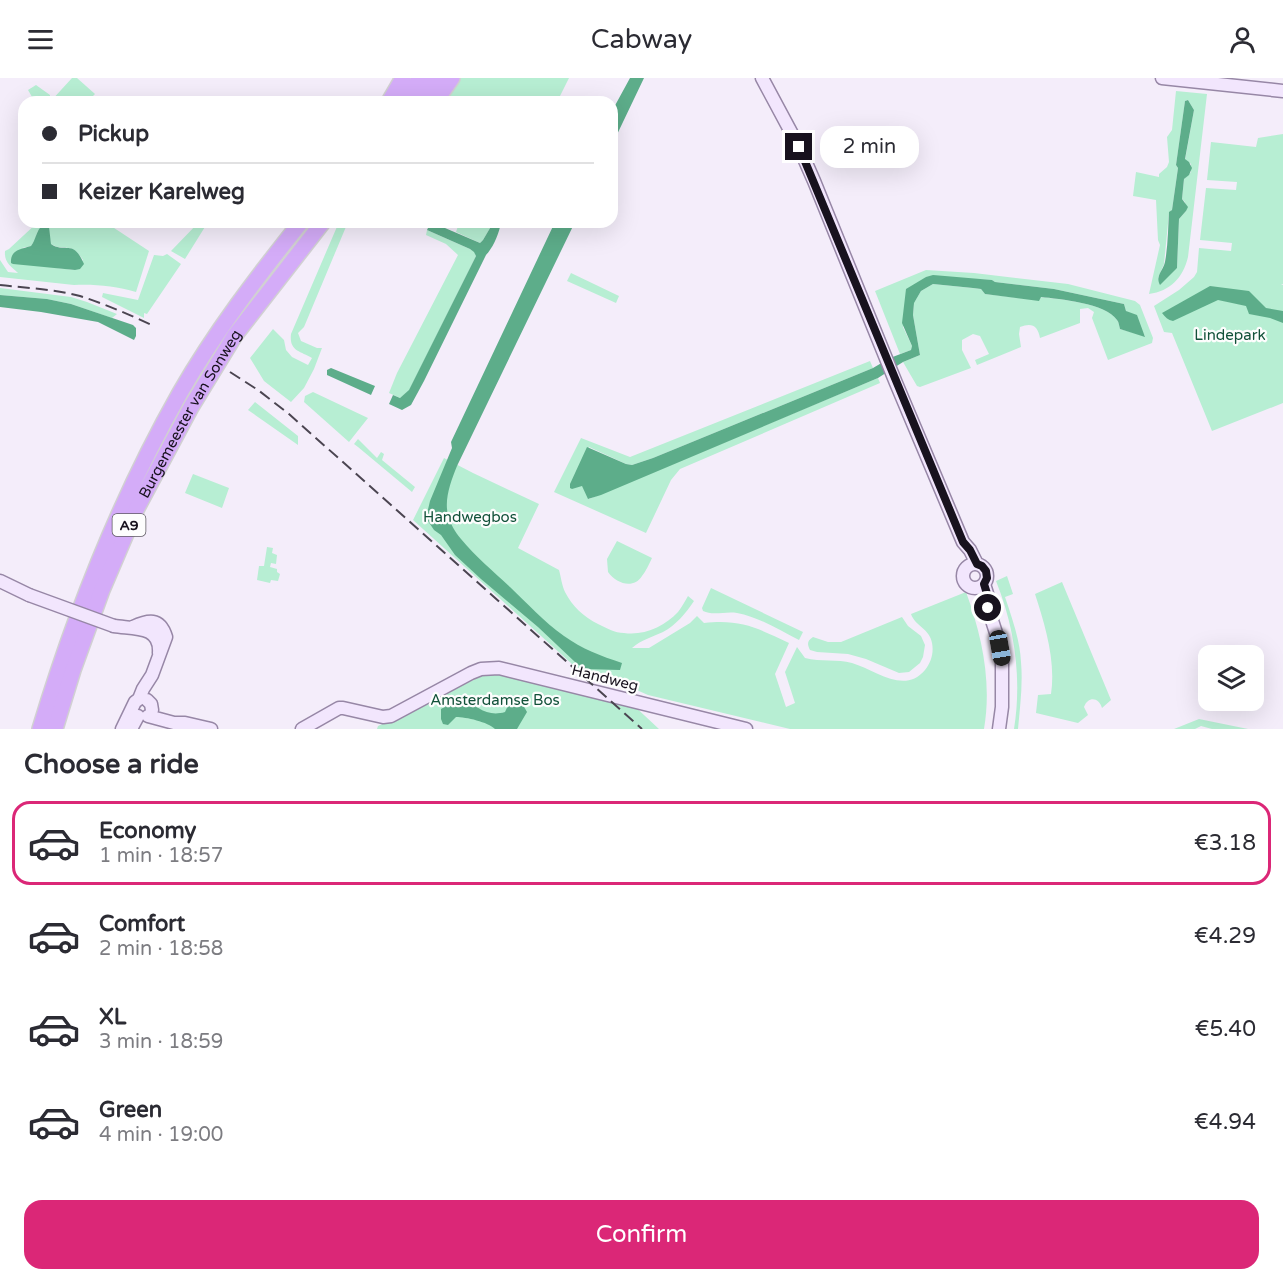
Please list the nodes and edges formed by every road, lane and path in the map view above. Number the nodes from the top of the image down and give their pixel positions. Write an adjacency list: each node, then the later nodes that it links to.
1 (403, 78): 9 (highway)
2 (420, 78): 10 (highway)
3 (436, 78): 11 (highway)
4 (453, 78): 12 (highway)
5 (752, 78): 13 (main road)
6 (762, 78): 13 (main road)
7 (1162, 78): 8 (main road)
8 (1283, 91)
9 (392, 96)
10 (406, 96)
11 (422, 96)
12 (440, 96)
13 (782, 114): 16 (main road)
14 (296, 228): 20 (highway, Burgemeester van Sonweg / A9)
15 (318, 228): 21 (highway, Burgemeester van Sonweg / A9)
16 (972, 566): 18 (main road); 18 (main road)
17 (0, 581): 19 (main road, bridge)
18 (980, 586): 27 (main road)
19 (143, 708): 22 (main road); 23 (main road); 24 (main road)
20 (40, 729)
21 (55, 729)
22 (122, 729)
23 (131, 729)
24 (211, 729)
25 (302, 729): 26 (main road, Handweg)
26 (746, 729)
27 (999, 729)

